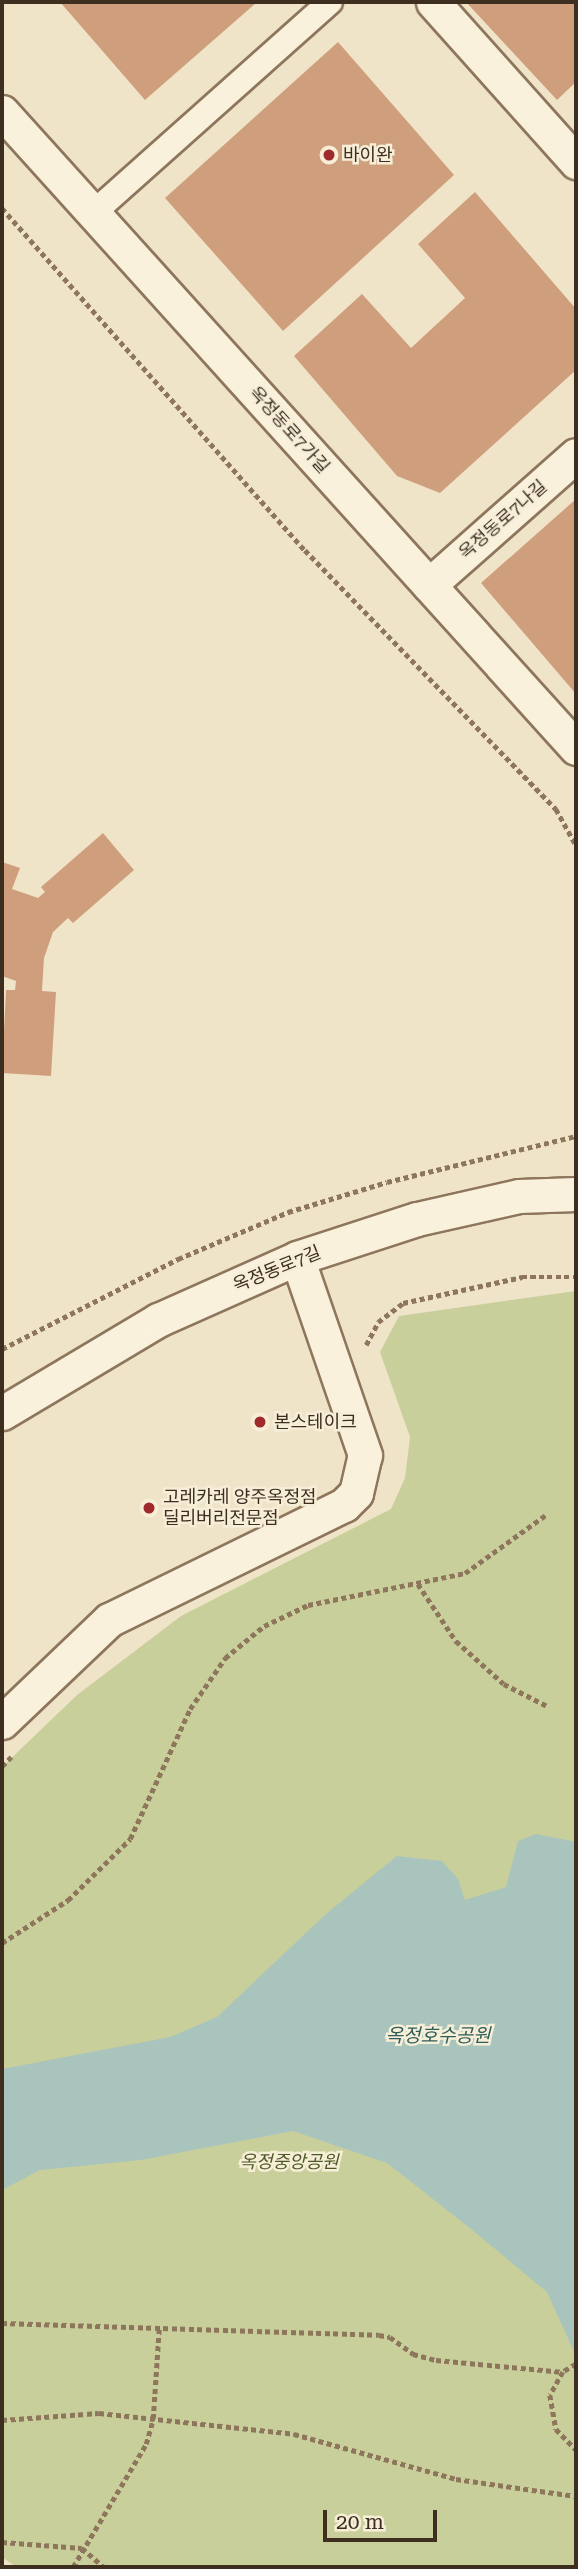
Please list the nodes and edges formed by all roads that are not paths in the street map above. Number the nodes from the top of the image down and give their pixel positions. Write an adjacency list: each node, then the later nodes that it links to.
1 (330, 2): 5 (street)
2 (433, 2): 4 (street)
3 (2, 112): 5 (street, 옥정동로7가길)
4 (576, 162)
5 (91, 215): 7 (street, 옥정동로7가길)
6 (576, 455): 7 (street, 옥정동로7나길)
7 (429, 585): 8 (street, 옥정동로7가길)
8 (576, 748)
9 (576, 1194): 10 (street, 옥정동로7길)
10 (297, 1258): 11 (street, 옥정동로7길); 12 (street)
11 (2, 1413)
12 (2, 1722)

